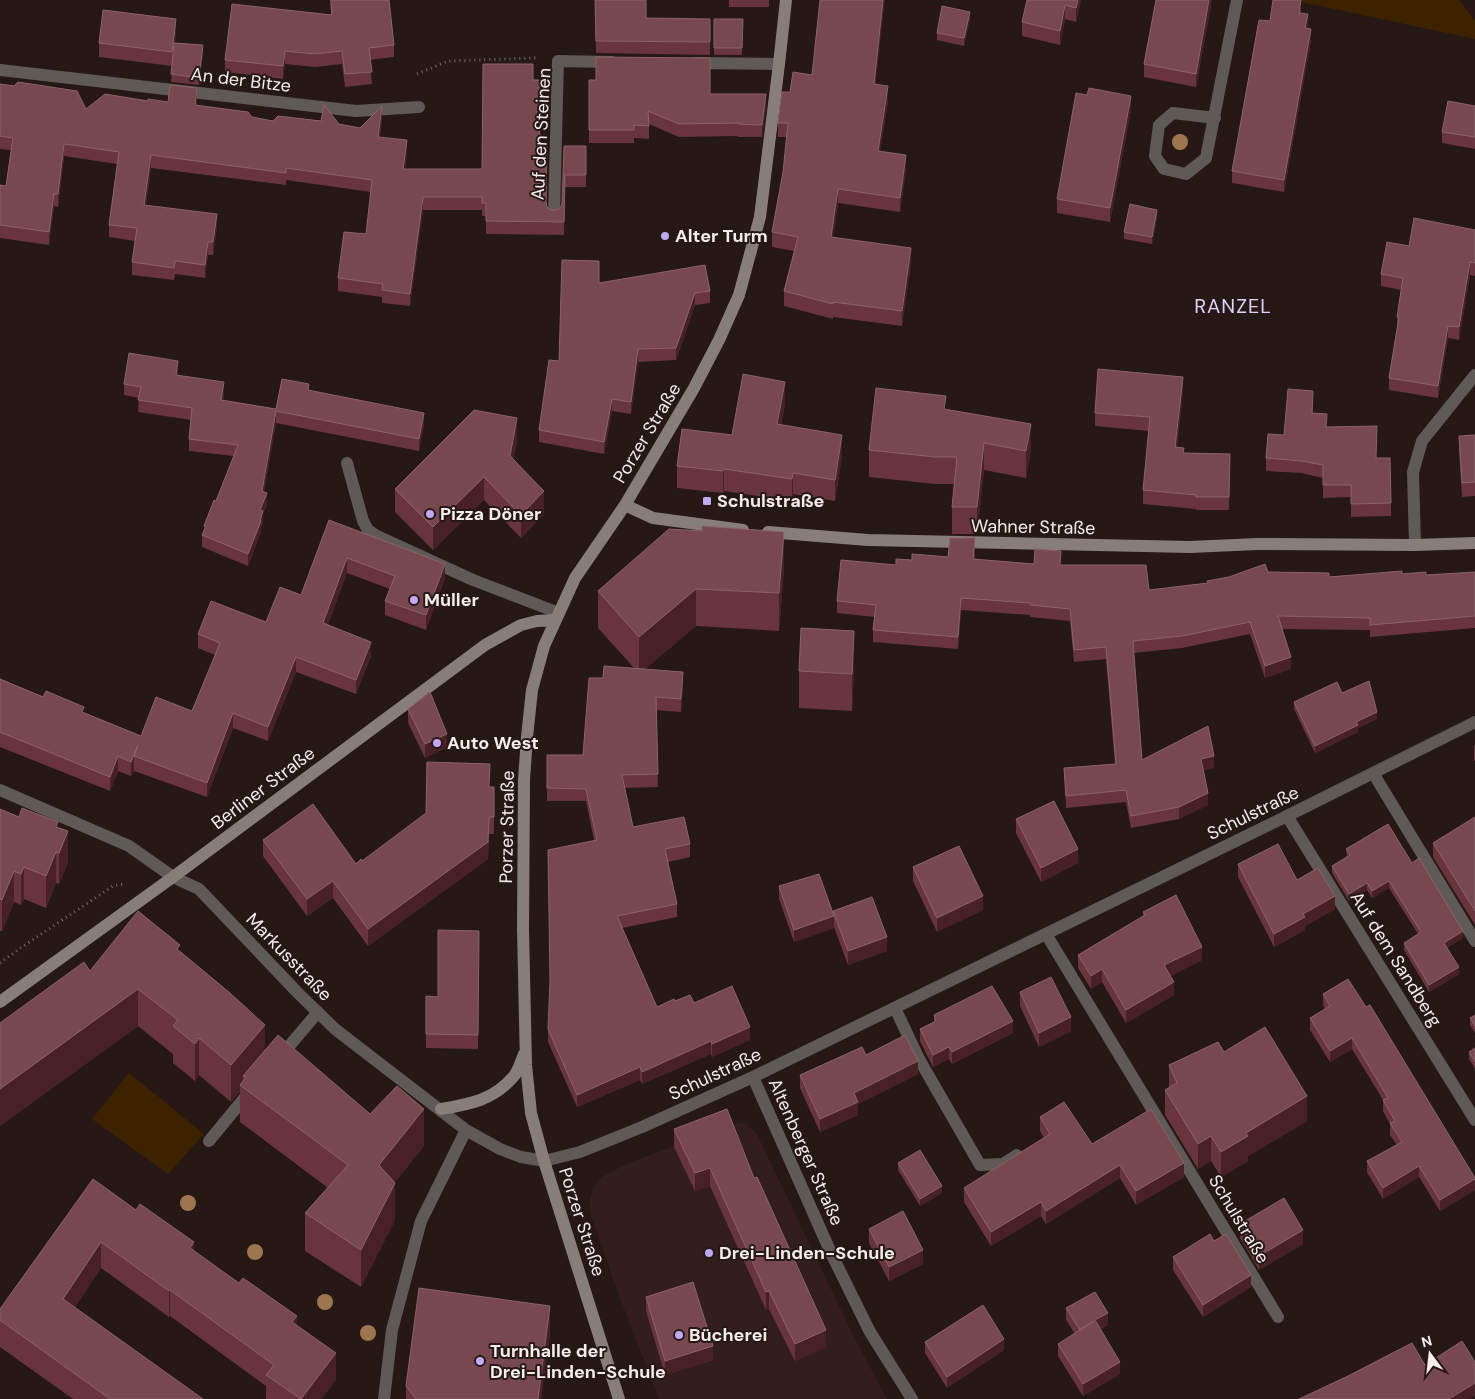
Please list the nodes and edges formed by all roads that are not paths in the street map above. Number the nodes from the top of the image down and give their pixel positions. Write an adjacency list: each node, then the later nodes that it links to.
1 (786, 0): 5 (main road, Porzer Straße)
2 (1237, 0): 8 (street)
3 (625, 62): 9 (street, Auf den Steinen)
4 (683, 63): 5 (street)
5 (779, 64): 12 (main road, Porzer Straße)
6 (0, 70): 7 (street, An der Bitze)
7 (419, 107)
8 (1215, 118): 8 (street)
9 (554, 215)
10 (1475, 375): 14 (street)
11 (347, 463): 15 (street)
12 (625, 505): 14 (main road, Wahner Straße); 15 (main road, Porzer Straße)
13 (1475, 543): 14 (main road, Wahner Straße)
14 (1415, 545)
15 (557, 617): 20 (main road, Berliner Straße); 26 (main road, Porzer Straße)
16 (1475, 722): 17 (street, Schulstraße)
17 (1373, 773): 19 (street, Schulstraße); 22 (street)
18 (0, 790): 20 (street, Markusstraße)
19 (1287, 816): 21 (street, Schulstraße); 31 (street, Auf dem Sandberg)
20 (173, 877): 23 (main road, Berliner Straße); 25 (street, Markusstraße)
21 (1046, 934): 24 (street, Schulstraße); 36 (street, Schulstraße)
22 (1475, 941)
23 (0, 1002)
24 (895, 1008): 28 (street, Schulstraße); 34 (street)
25 (318, 1012): 27 (street); 30 (street, Markusstraße)
26 (526, 1050): 30 (main road); 35 (main road, Porzer Straße)
27 (273, 1065)
28 (753, 1077): 35 (street, Schulstraße); 39 (street, Altenberger Straße)
29 (260, 1080): 33 (street)
30 (441, 1109): 32 (street, Markusstraße)
31 (1475, 1120)
32 (466, 1130): 35 (street, Markusstraße); 37 (street)
33 (208, 1141)
34 (1028, 1148)
35 (544, 1161): 38 (main road, Porzer Straße)
36 (1278, 1317)
37 (384, 1399)
38 (619, 1399)
39 (912, 1399)

